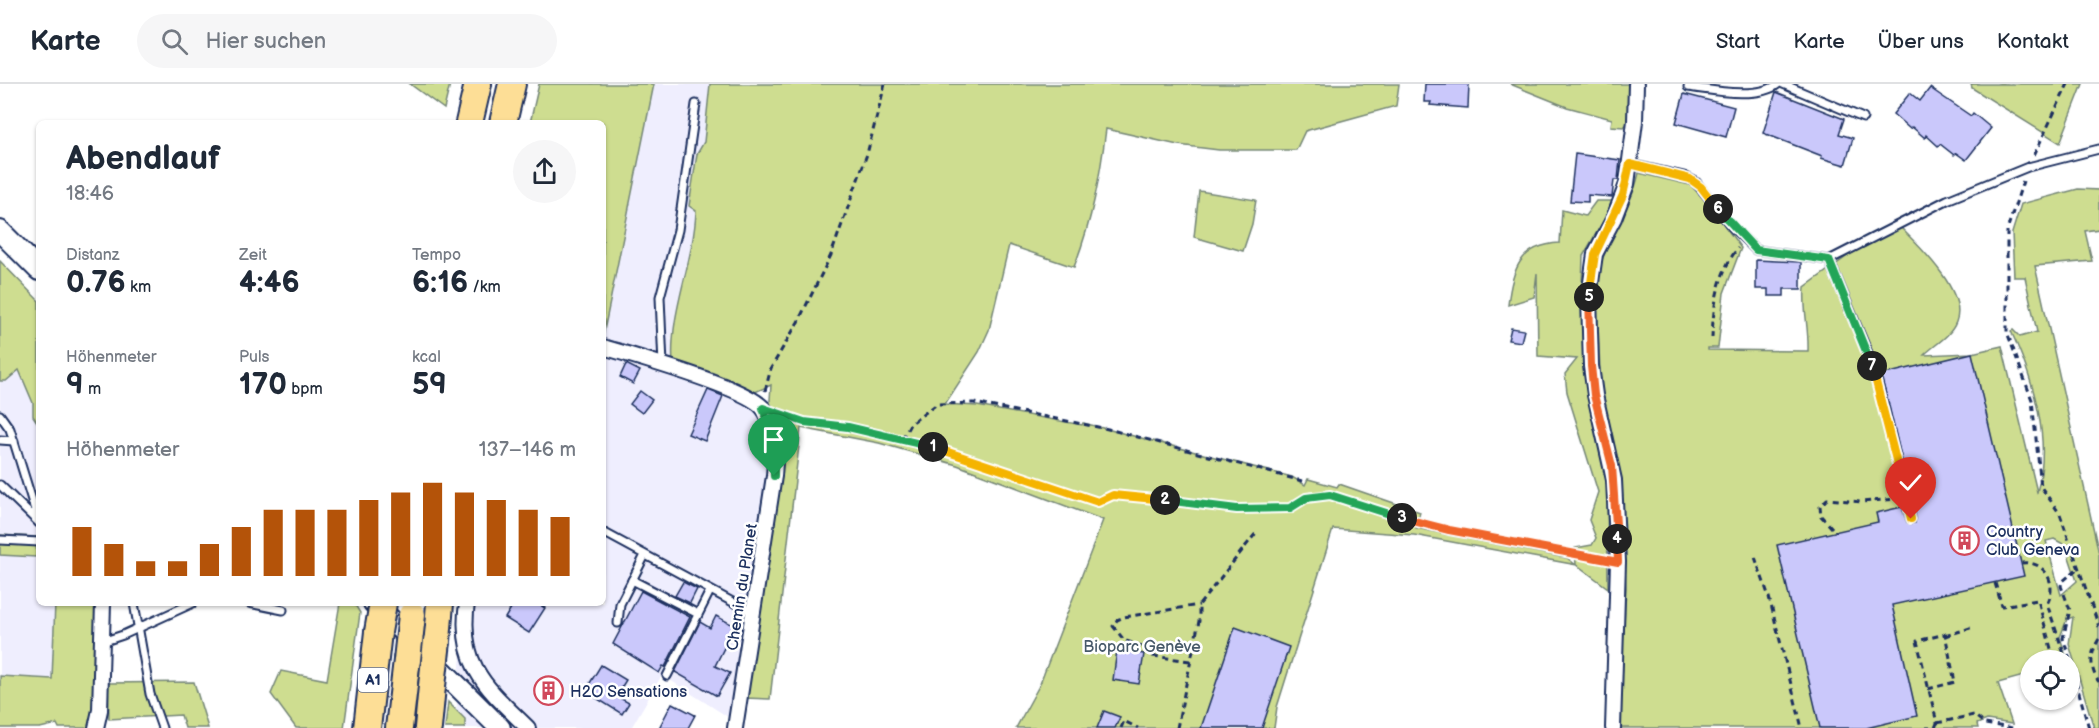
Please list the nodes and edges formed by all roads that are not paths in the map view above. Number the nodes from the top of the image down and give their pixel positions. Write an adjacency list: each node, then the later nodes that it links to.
1 (478, 84): 9 (highway)
2 (512, 84): 10 (highway)
3 (1636, 84): 12 (street)
4 (1778, 84): 6 (lane)
5 (1783, 84): 8 (lane)
6 (1688, 87)
7 (696, 104): 17 (lane)
8 (1863, 118)
9 (470, 120)
10 (504, 120)
11 (2099, 149): 14 (lane)
12 (1630, 164): 14 (lane); 55 (street)
13 (0, 231): 15 (street)
14 (1829, 260): 23 (lane)
15 (36, 267)
16 (606, 348): 17 (street)
17 (663, 365): 41 (street, Chemin du Planet)
18 (0, 415): 20 (lane)
19 (0, 440): 20 (lane)
20 (14, 441): 22 (lane)
21 (0, 485): 24 (lane)
22 (36, 513)
23 (1911, 519)
24 (36, 520)
25 (606, 534): 28 (lane)
26 (0, 540): 27 (lane)
27 (36, 542)
28 (644, 556): 29 (lane); 30 (lane)
29 (632, 580): 42 (lane); 43 (lane)
30 (710, 591): 41 (lane); 42 (lane)
31 (103, 606): 45 (street)
32 (134, 606): 44 (lane)
33 (186, 606): 44 (lane)
34 (264, 606): 40 (lane)
35 (377, 606): 52 (street)
36 (382, 606): 49 (highway, A1, bridge)
37 (440, 606): 51 (highway, bridge)
38 (467, 606): 53 (street)
39 (413, 609): 50 (highway, bridge)
40 (283, 610)
41 (753, 613): 54 (street, Chemin du Planet)
42 (698, 614): 46 (lane)
43 (618, 622)
44 (138, 628): 45 (lane); 48 (lane)
45 (102, 642): 47 (street)
46 (667, 676)
47 (96, 728)
48 (162, 728)
49 (367, 728)
50 (399, 728)
51 (428, 728)
52 (500, 728)
53 (528, 728)
54 (735, 728)
55 (1613, 728)

